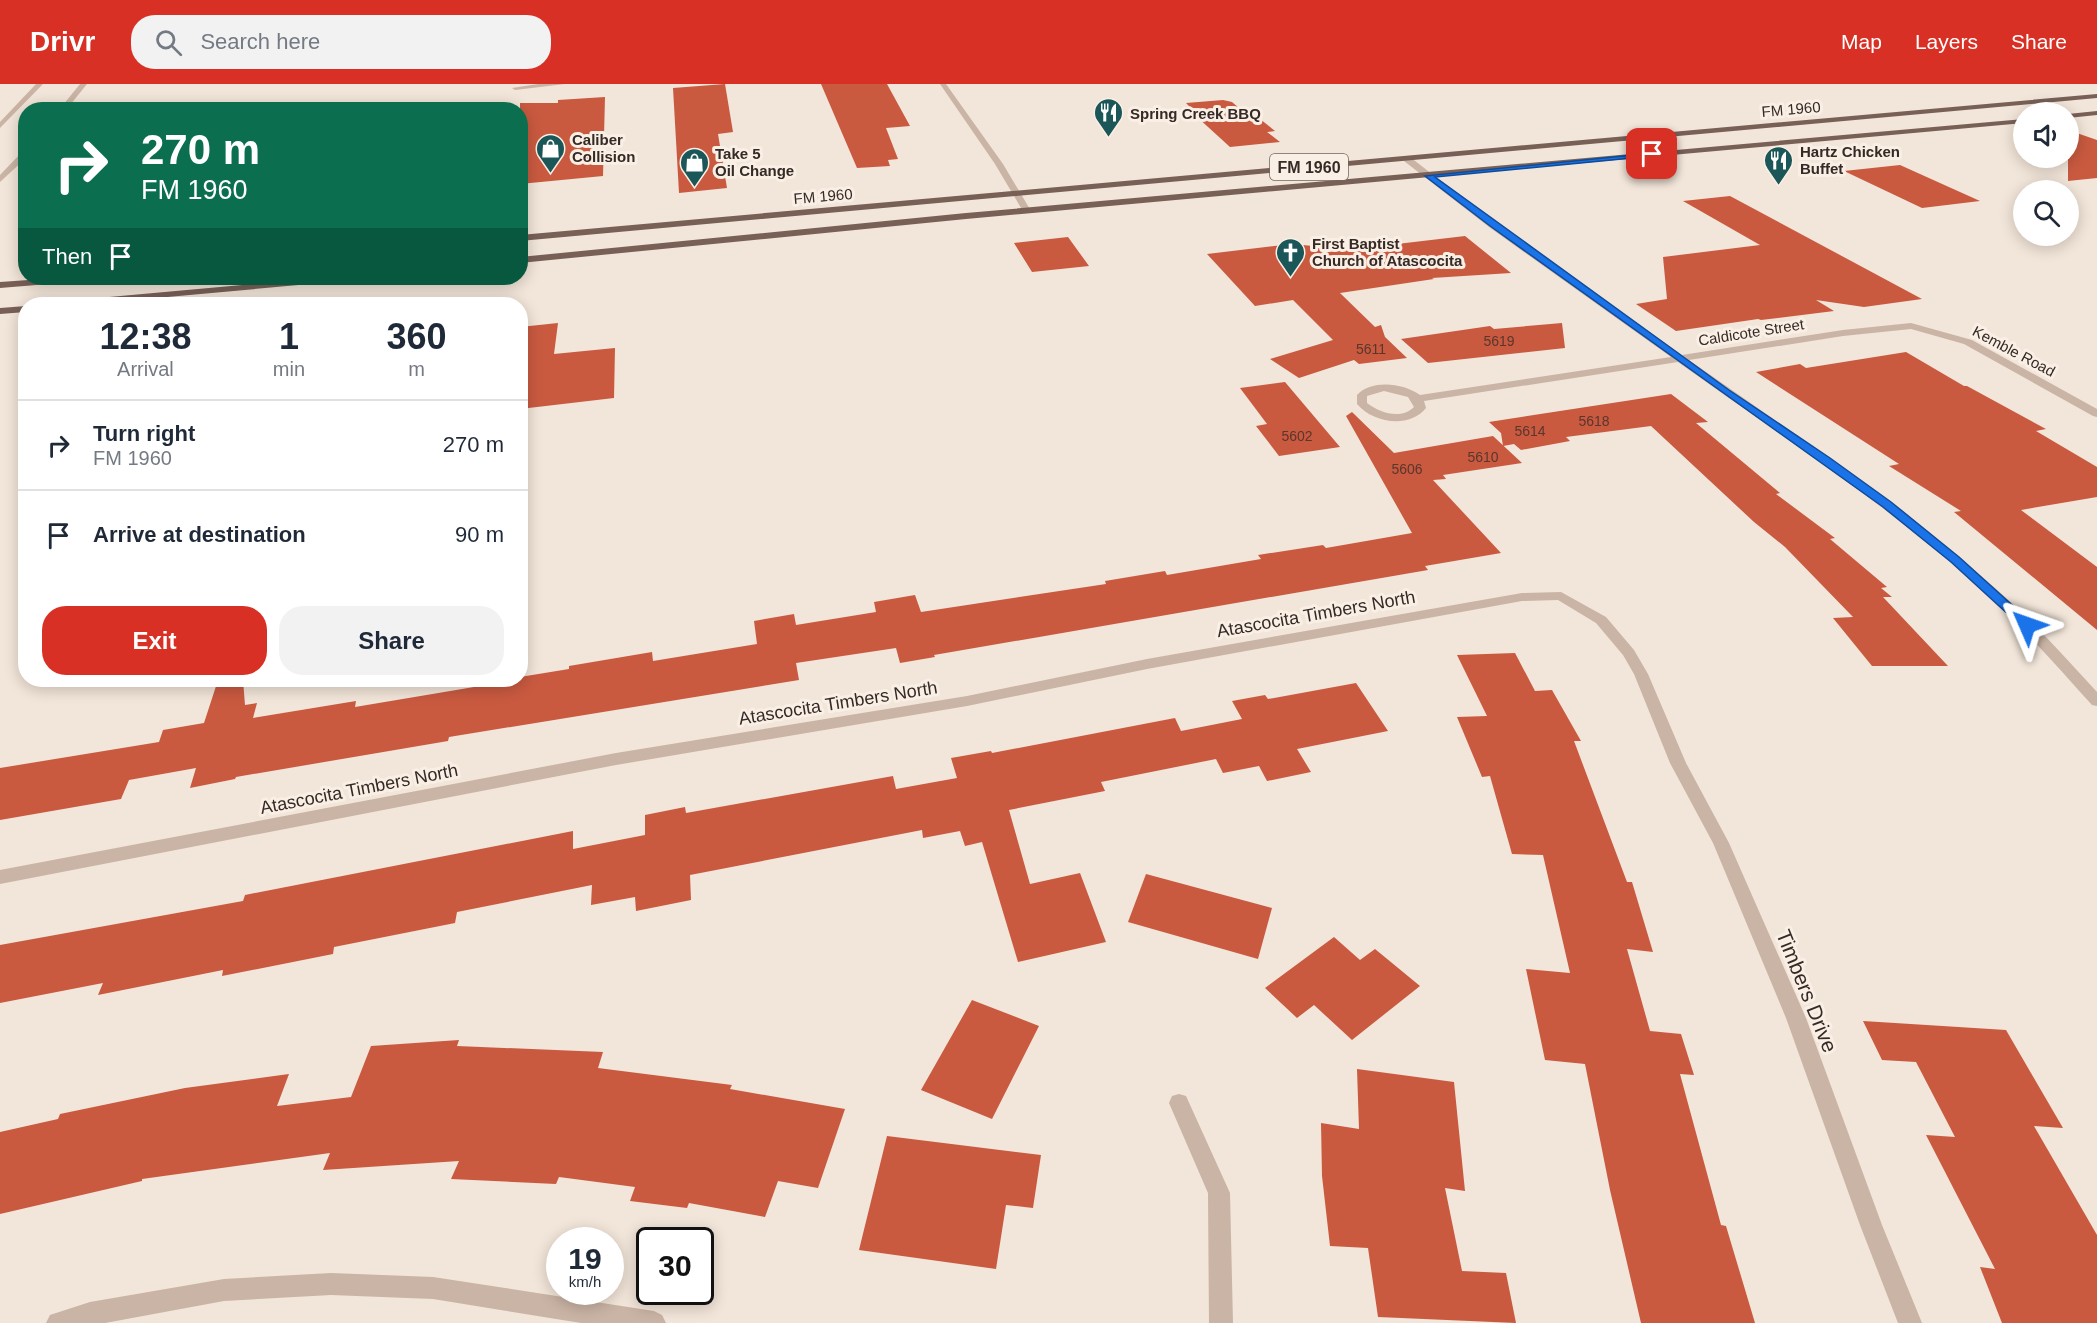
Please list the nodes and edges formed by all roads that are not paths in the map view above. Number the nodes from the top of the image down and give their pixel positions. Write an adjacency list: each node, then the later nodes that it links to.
1 (40, 84): 7 (street)
2 (84, 84): 8 (street)
3 (562, 84): 5 (street)
4 (943, 84): 20 (street)
5 (515, 88)
6 (2097, 96): 14 (main road, FM 1960 / FM 1960)
7 (23, 102)
8 (69, 102)
9 (18, 107): 13 (street)
10 (2097, 113): 11 (main road)
11 (2079, 115)
12 (2013, 122): 18 (main road, FM 1960 / FM 1960)
13 (0, 126)
14 (1407, 159): 18 (street); 20 (main road, FM 1960 / FM 1960)
15 (18, 163): 16 (street)
16 (16, 165): 17 (street); 19 (street)
17 (0, 166)
18 (1428, 176): 21 (main road, FM 1960 / FM 1960); 31 (street)
19 (0, 180)
20 (1017, 194): 21 (street); 22 (main road, FM 1960 / FM 1960)
21 (1027, 211): 23 (main road, FM 1960 / FM 1960)
22 (528, 237)
23 (528, 259)
24 (18, 284): 25 (main road)
25 (0, 285)
26 (268, 285): 27 (main road)
27 (140, 297)
28 (18, 310): 29 (main road)
29 (0, 311)
30 (1911, 326): 31 (street, Caldicote Street); 33 (street, Kemble Road)
31 (1680, 358): 32 (street, Caldicote Street); 35 (street)
32 (1418, 399): 32 (street, Caldicote Street)
33 (2097, 414)
34 (1645, 684): 36 (street, Atascocita Timbers North); 42 (street, Timbers Drive)
35 (2097, 700)
36 (0, 877)
37 (1179, 1103): 41 (street)
38 (610, 1320): 39 (street); 40 (street)
39 (58, 1323)
40 (654, 1323)
41 (1221, 1323)
42 (1910, 1323)

